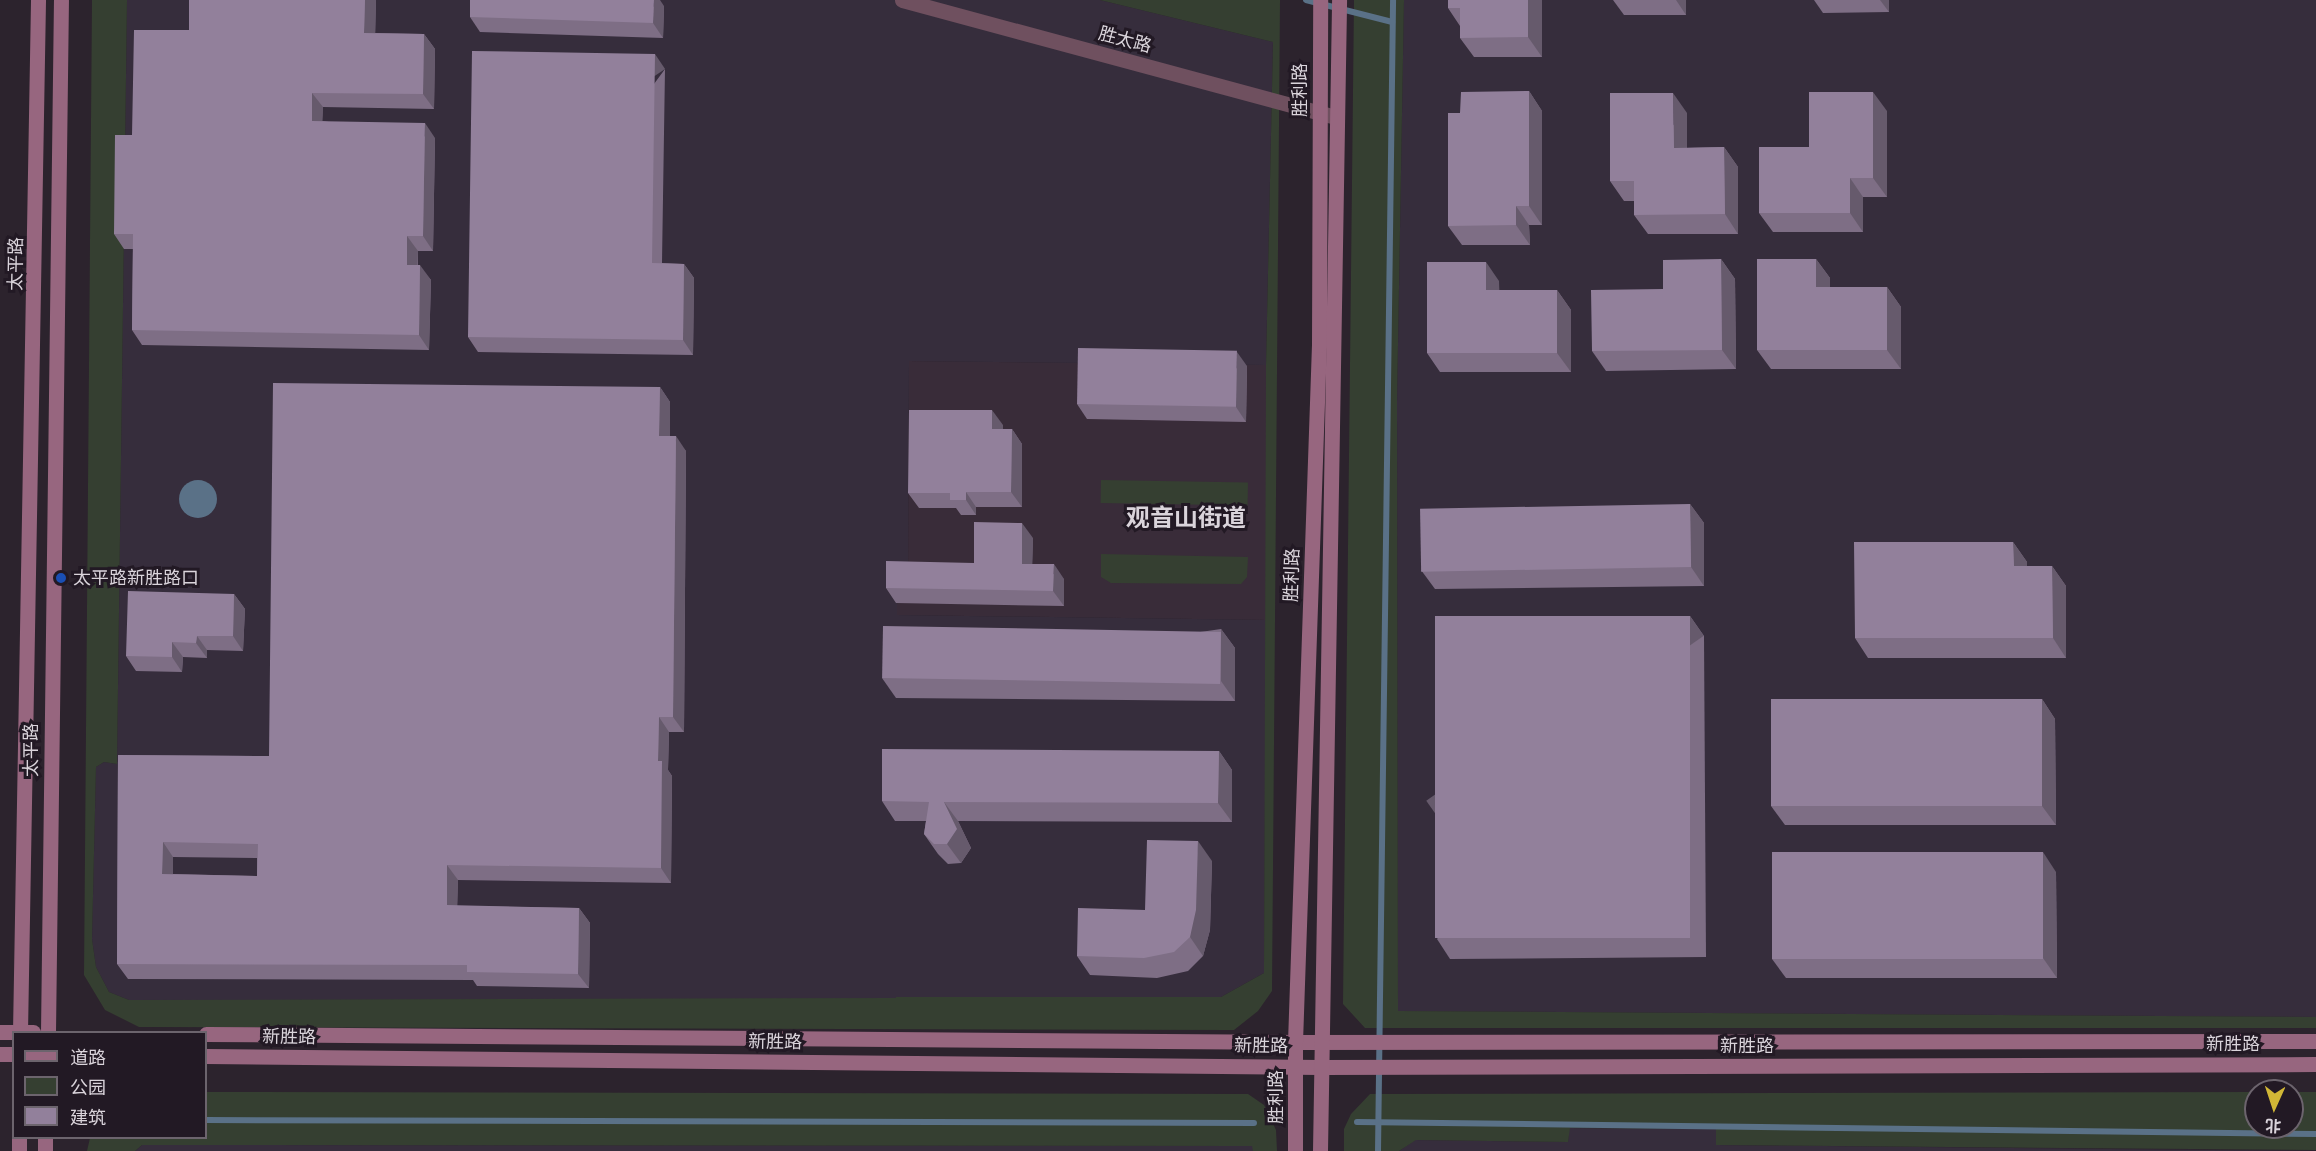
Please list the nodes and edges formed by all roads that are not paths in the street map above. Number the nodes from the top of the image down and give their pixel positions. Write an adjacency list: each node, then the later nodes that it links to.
1 (38, 0): 8 (street, 太平路)
2 (61, 0): 9 (street, 太平路)
3 (902, 0): 6 (street, 胜太路)
4 (1320, 0): 6 (street, 胜利路)
5 (1339, 0): 7 (street, 胜利路)
6 (1319, 113): 7 (street, 胜太路); 12 (street, 胜利路)
7 (1337, 117): 13 (street, 胜利路)
8 (20, 1031)
9 (48, 1031)
10 (207, 1034): 12 (street, 新胜路)
11 (2316, 1041): 13 (street, 新胜路)
12 (1295, 1042): 13 (street, 新胜路); 16 (street, 胜利路)
13 (1321, 1042): 17 (street, 胜利路)
14 (207, 1056): 16 (street, 新胜路)
15 (2316, 1064): 17 (street, 新胜路)
16 (1295, 1066): 17 (street, 新胜路); 18 (street, 胜利路)
17 (1320, 1067): 19 (street, 胜利路)
18 (1295, 1151)
19 (1320, 1151)

